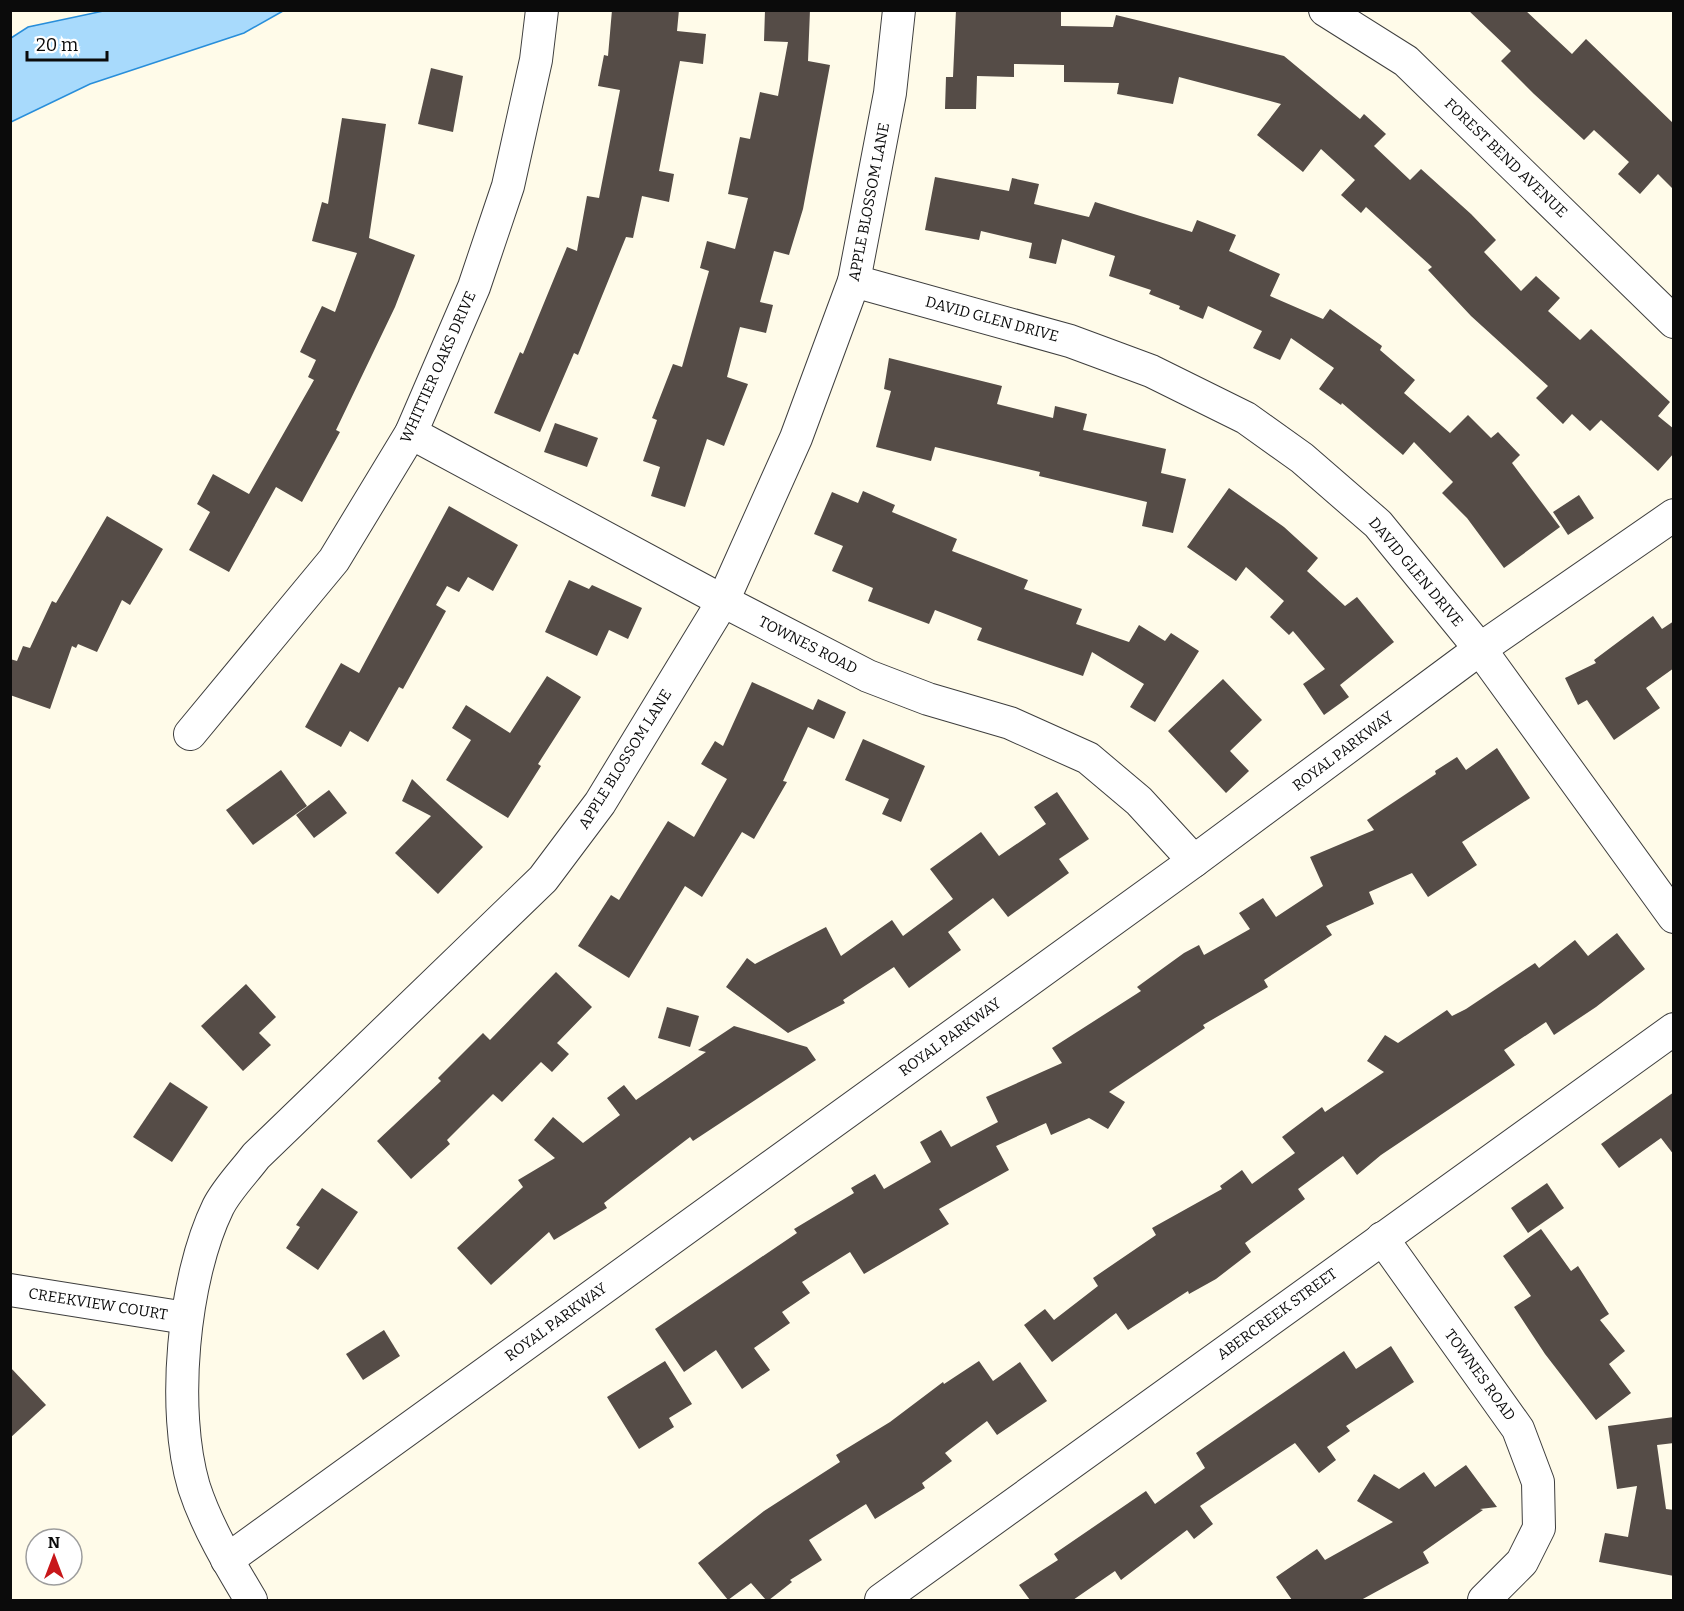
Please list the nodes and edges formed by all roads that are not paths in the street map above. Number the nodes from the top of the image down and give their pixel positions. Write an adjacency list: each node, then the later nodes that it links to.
1 (542, 10): 6 (street, WHITTIER OAKS DRIVE)
2 (899, 10): 4 (street, APPLE BLOSSOM LANE)
3 (1325, 10): 5 (street, FOREST BEND AVENUE)
4 (854, 282): 8 (street, APPLE BLOSSOM LANE); 9 (street, DAVID GLEN DRIVE)
5 (1674, 322)
6 (411, 433): 8 (street, TOWNES ROAD); 10 (street, WHITTIER OAKS DRIVE)
7 (1674, 514): 9 (street, ROYAL PARKWAY)
8 (723, 601): 11 (street, TOWNES ROAD); 16 (street, APPLE BLOSSOM LANE)
9 (1480, 649): 11 (street, ROYAL PARKWAY); 12 (street, DAVID GLEN DRIVE)
10 (190, 734)
11 (1194, 861): 17 (street, ROYAL PARKWAY)
12 (1674, 917)
13 (1674, 1029): 14 (street, ABERCREEK STREET)
14 (1382, 1238): 19 (street, ABERCREEK STREET); 20 (street, TOWNES ROAD)
15 (10, 1290): 16 (street, CREEKVIEW COURT)
16 (186, 1318): 17 (street, APPLE BLOSSOM LANE)
17 (227, 1560): 18 (street, APPLE BLOSSOM LANE)
18 (251, 1600)
19 (880, 1600)
20 (1484, 1600)

